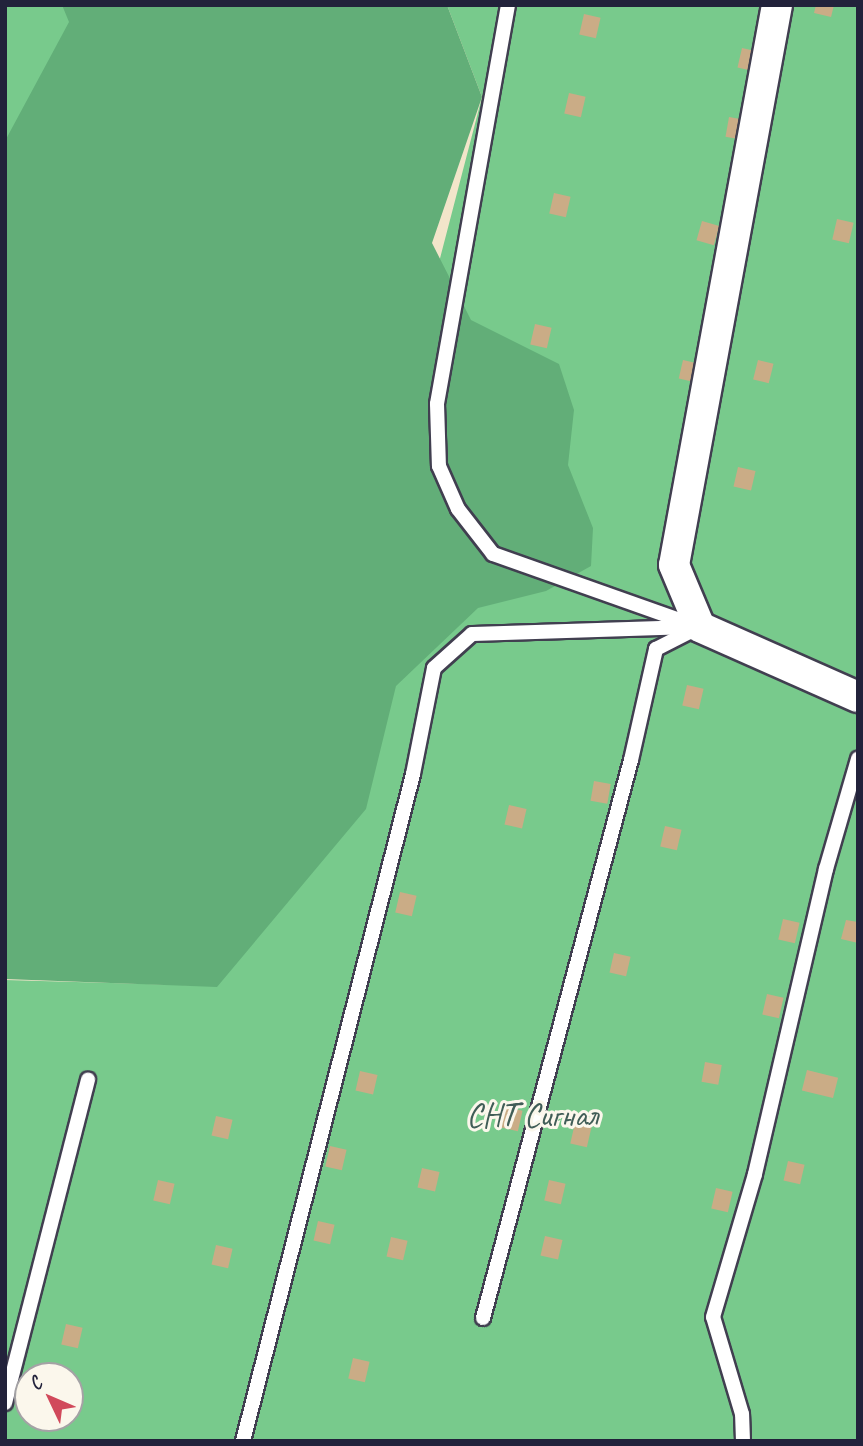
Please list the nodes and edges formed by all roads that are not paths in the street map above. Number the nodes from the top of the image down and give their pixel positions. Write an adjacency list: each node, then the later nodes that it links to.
1 (508, 5): 3 (lane)
2 (777, 5): 3 (street)
3 (700, 627): 4 (street); 7 (lane); 9 (lane)
4 (858, 697)
5 (858, 759): 10 (lane)
6 (88, 1079): 8 (lane)
7 (482, 1318)
8 (5, 1403)
9 (243, 1441)
10 (743, 1441)

